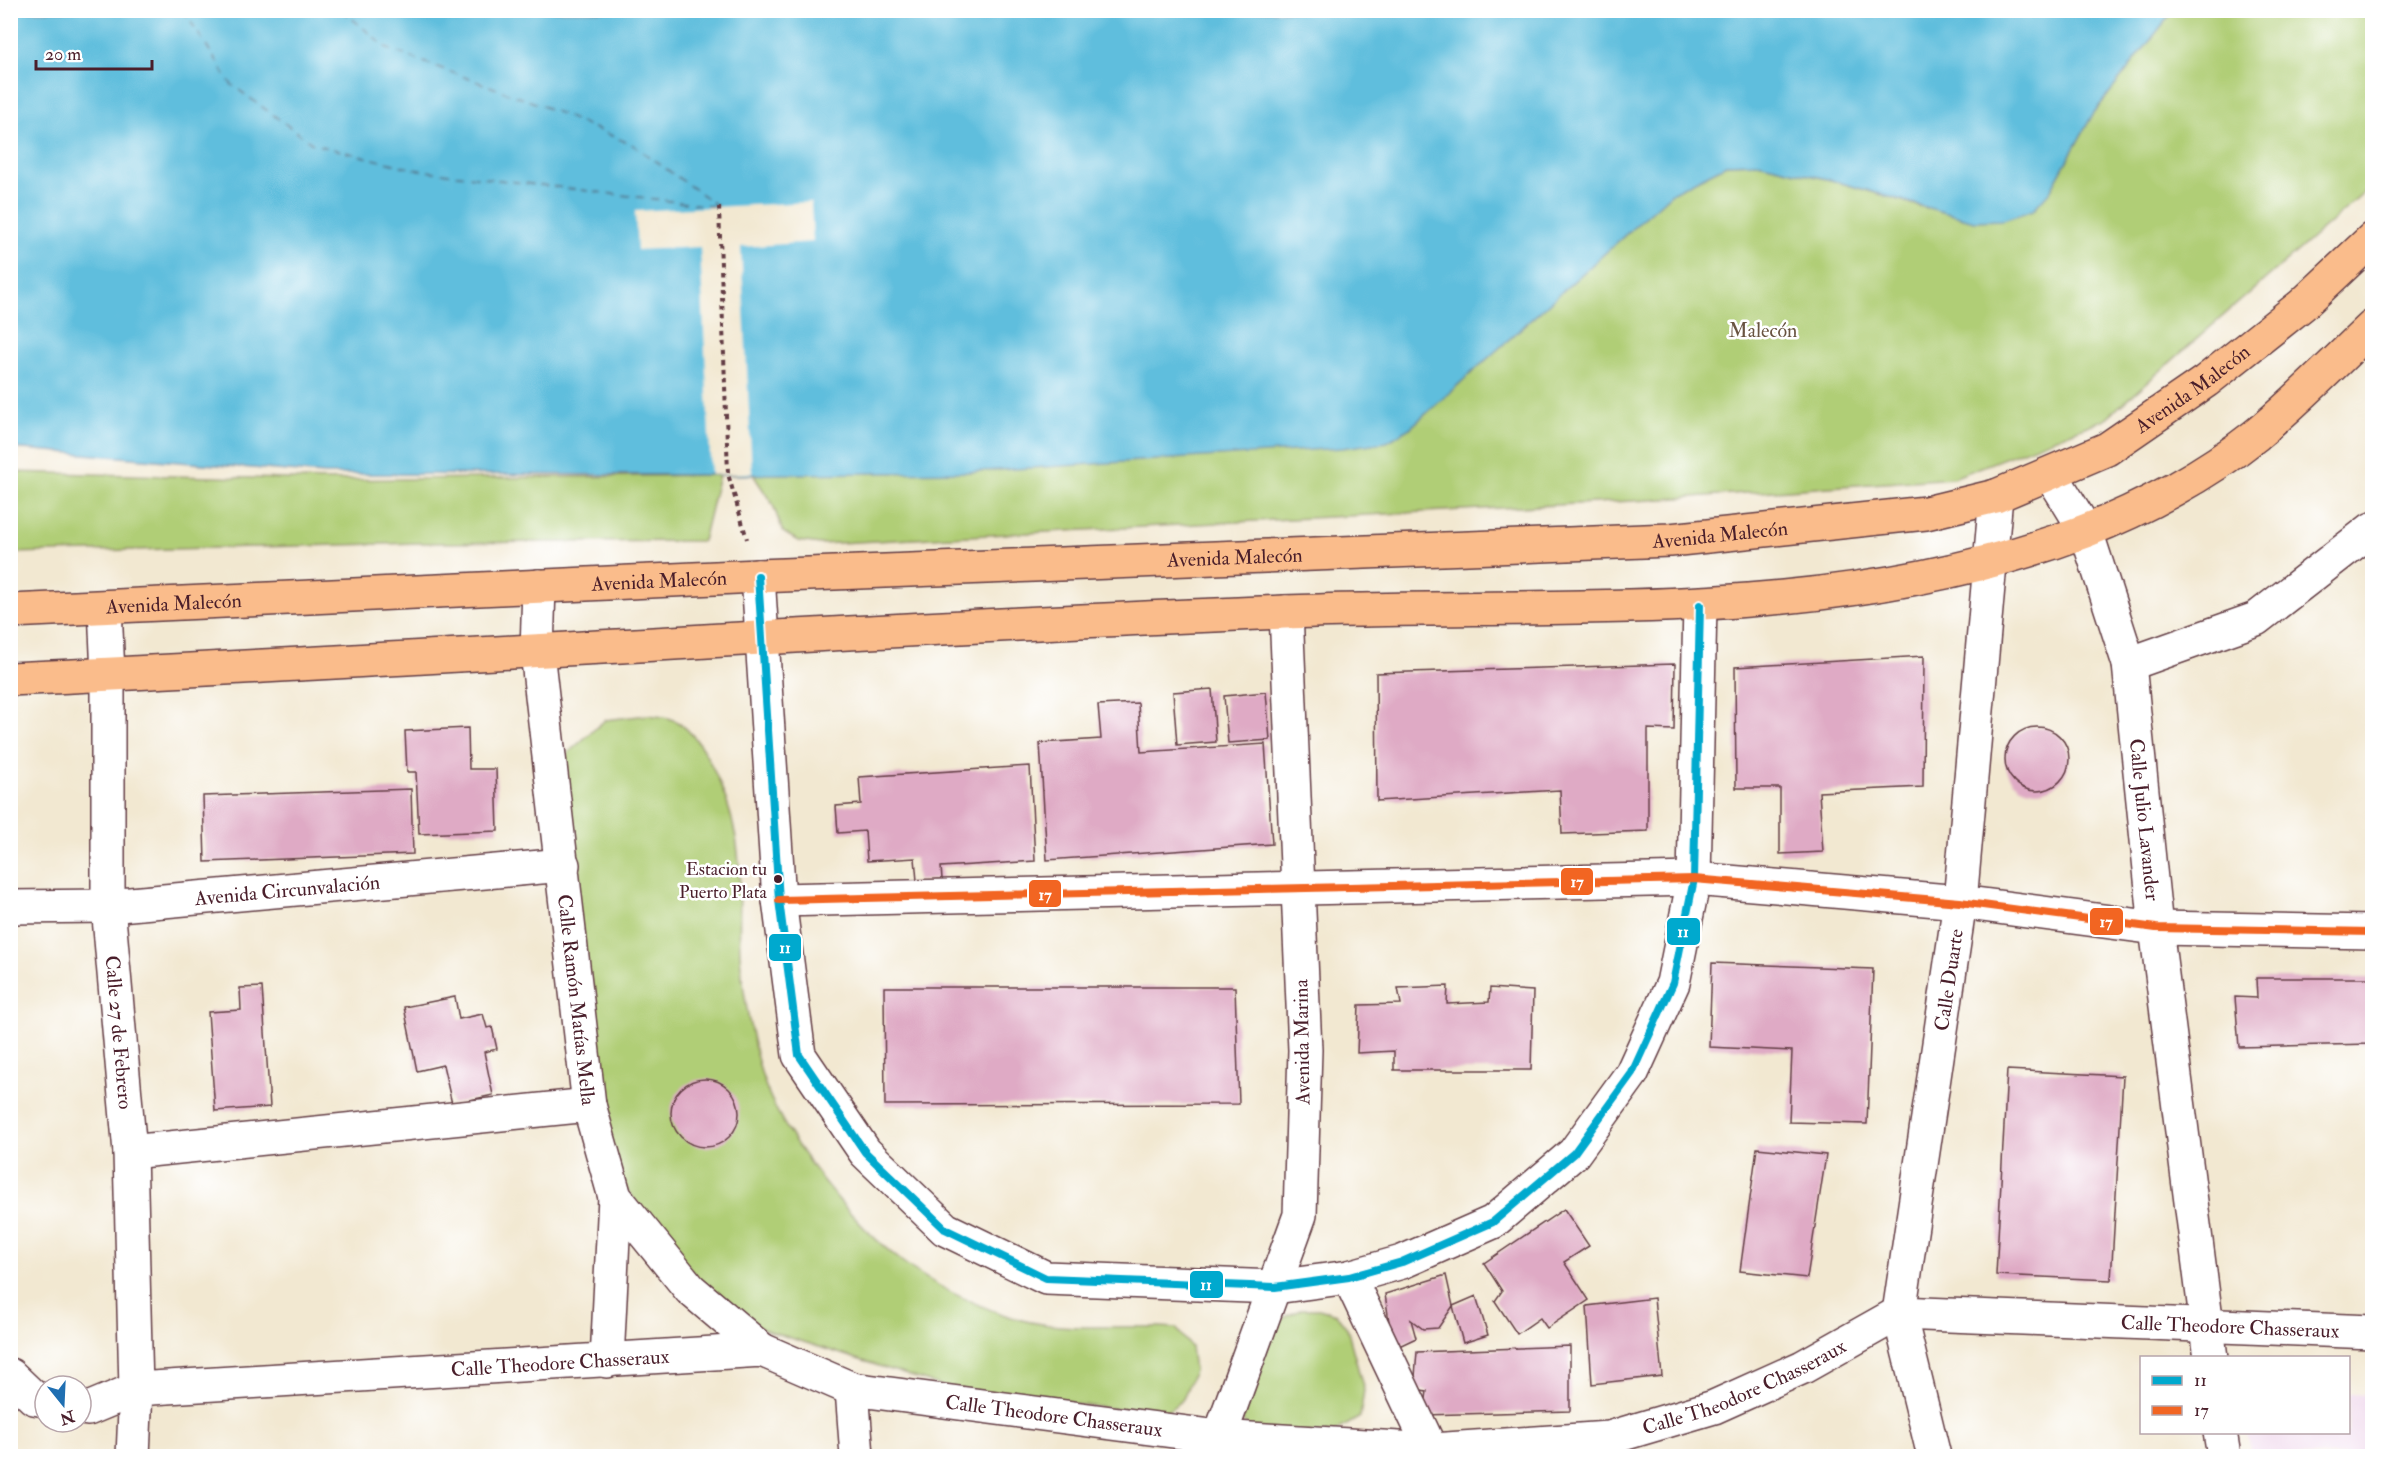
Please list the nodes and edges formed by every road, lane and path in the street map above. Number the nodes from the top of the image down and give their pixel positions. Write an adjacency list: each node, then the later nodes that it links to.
1 (719, 207): 9 (path)
2 (2373, 239): 4 (main road, Avenida Malecón)
3 (2373, 327): 7 (main road)
4 (2051, 474): 5 (main road, Avenida Malecón); 7 (street, Calle Julio Lavander)
5 (1996, 496): 8 (street, Calle Duarte); 9 (main road, Avenida Malecón)
6 (2373, 529): 17 (street)
7 (2086, 531): 8 (main road); 17 (street, Calle Julio Lavander)
8 (1992, 560): 11 (main road); 24 (street, Calle Duarte)
9 (758, 576): 10 (main road, Avenida Malecón); 15 (street)
10 (539, 586): 12 (main road, Avenida Malecón); 16 (street, Calle Ramón Matías Mella)
11 (1700, 605): 14 (main road); 21 (street)
12 (105, 607): 13 (main road, Avenida Malecón); 18 (street, Calle 27 de Febrero)
13 (10, 611)
14 (1286, 612): 15 (main road); 22 (street, Avenida Marina)
15 (760, 639): 16 (main road); 23 (street)
16 (537, 652): 18 (main road); 20 (street, Calle Ramón Matías Mella)
17 (2129, 664): 27 (street, Calle Julio Lavander)
18 (108, 675): 19 (main road); 25 (street, Calle 27 de Febrero)
19 (10, 679)
20 (563, 865): 25 (street, Avenida Circunvalación); 29 (street, Calle Ramón Matías Mella)
21 (1694, 879): 22 (street); 24 (street); 32 (street)
22 (1298, 888): 23 (street); 33 (street, Avenida Marina)
23 (779, 900): 33 (street)
24 (1960, 902): 27 (street); 34 (street, Calle Duarte)
25 (108, 906): 26 (street, Avenida Circunvalación); 30 (street, Calle 27 de Febrero)
26 (10, 907)
27 (2156, 928): 28 (street); 35 (street, Calle Julio Lavander)
28 (2373, 932)
29 (589, 1106): 30 (street); 31 (street, Calle Ramón Matías Mella)
30 (130, 1152): 41 (street, Calle 27 de Febrero)
31 (615, 1197): 37 (street, Calle Ramón Matías Mella); 39 (street)
32 (1349, 1277): 33 (street); 47 (street)
33 (1275, 1287): 46 (street, Avenida Marina)
34 (1899, 1313): 35 (street, Calle Theodore Chasseraux); 47 (street, Calle Theodore Chasseraux); 50 (street, Calle Duarte)
35 (2206, 1324): 36 (street, Calle Theodore Chasseraux); 38 (street, Calle Julio Lavander)
36 (2373, 1332)
37 (762, 1350): 39 (street, Calle Theodore Chasseraux); 42 (street, Calle Theodore Chasseraux)
38 (2211, 1356)
39 (607, 1361): 41 (street, Calle Theodore Chasseraux)
40 (10, 1375): 43 (street)
41 (136, 1389): 44 (street, Calle Theodore Chasseraux); 48 (street, Calle 27 de Febrero)
42 (852, 1389): 46 (street, Calle Theodore Chasseraux); 49 (street)
43 (33, 1397)
44 (93, 1407)
45 (2220, 1434): 51 (street)
46 (1216, 1447): 47 (street, Calle Theodore Chasseraux)
47 (1433, 1453)
48 (133, 1456)
49 (857, 1456)
50 (1934, 1456)
51 (2224, 1456)

